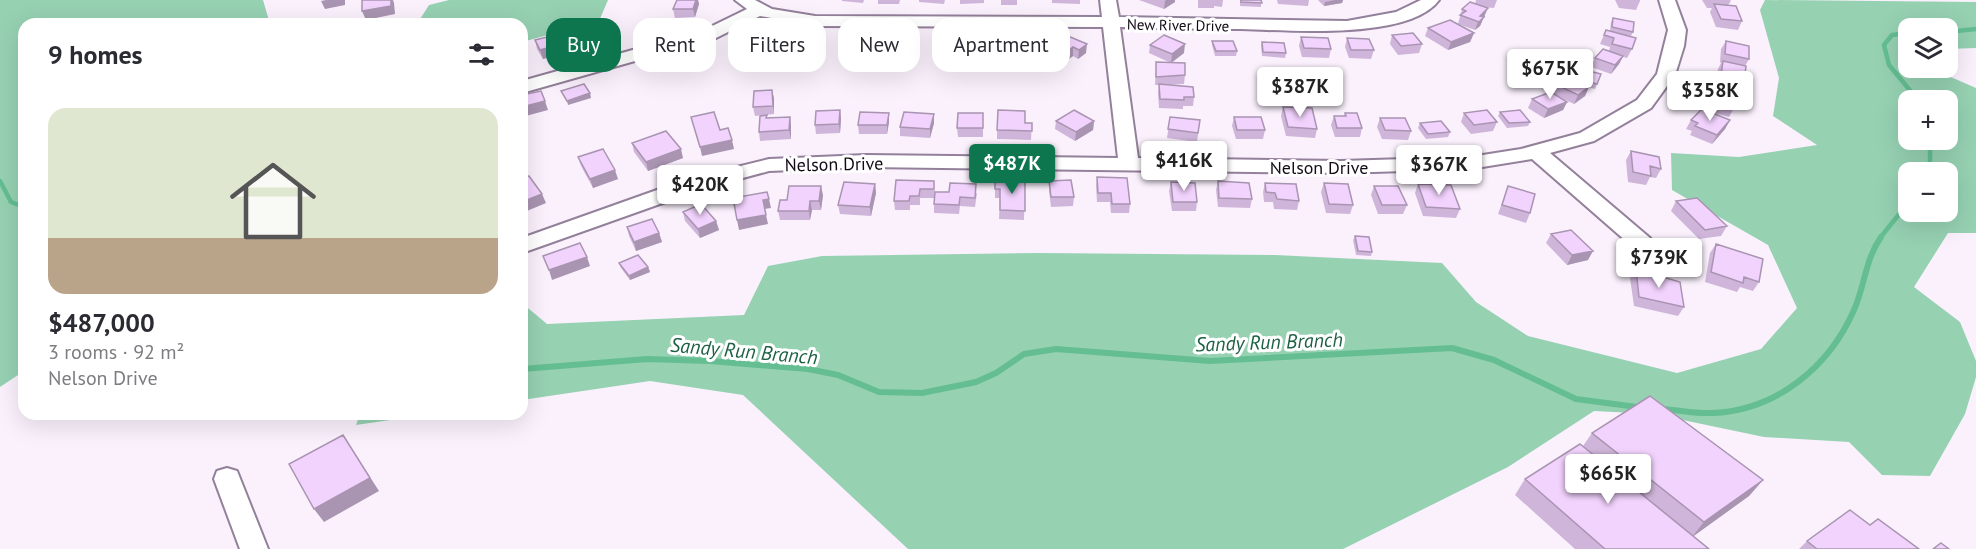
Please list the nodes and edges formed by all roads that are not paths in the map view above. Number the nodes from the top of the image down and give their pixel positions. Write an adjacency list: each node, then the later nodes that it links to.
1 (743, 0): 5 (street, New River Drive)
2 (1108, 0): 6 (street)
3 (1431, 0): 6 (street, New River Drive)
4 (1667, 0): 8 (street, Nelson Drive)
5 (760, 9): 6 (street, New River Drive); 7 (street)
6 (1112, 24): 9 (street)
7 (528, 85)
8 (1535, 151): 9 (street, Nelson Drive); 10 (street)
9 (1130, 166): 11 (street, Nelson Drive)
10 (1642, 243)
11 (528, 244)
12 (227, 479): 13 (street)
13 (254, 549)

